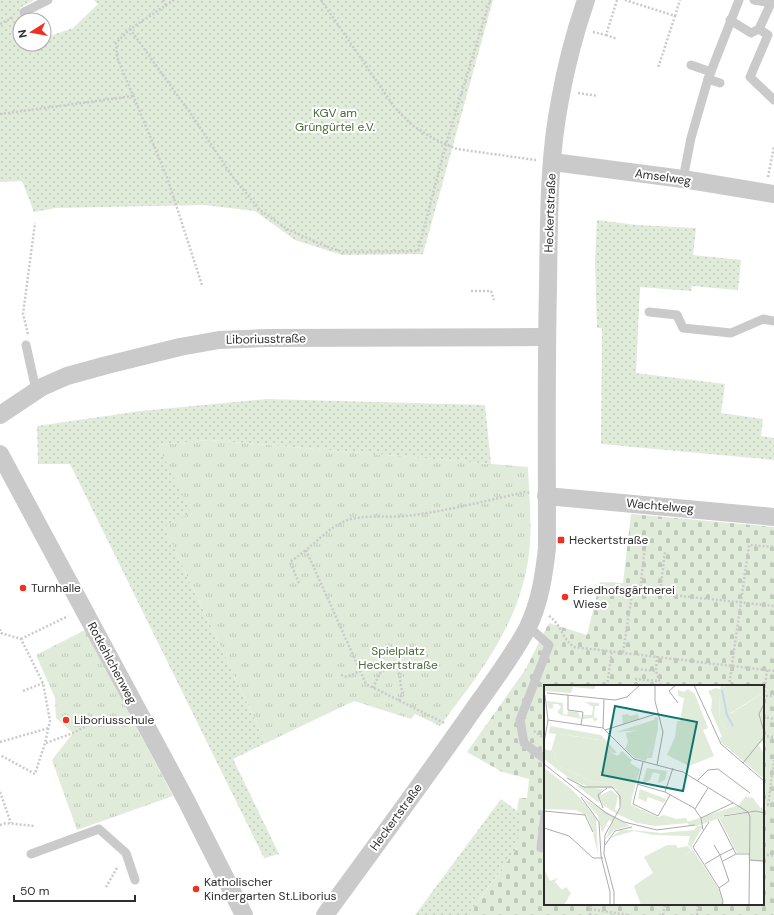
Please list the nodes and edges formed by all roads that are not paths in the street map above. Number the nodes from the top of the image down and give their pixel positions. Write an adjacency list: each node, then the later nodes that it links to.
1 (48, 0): 6 (lane)
2 (586, 0): 13 (street, Heckertstraße)
3 (738, 0): 7 (lane)
4 (754, 0): 5 (lane)
5 (773, 3): 8 (lane)
6 (24, 12)
7 (730, 20): 8 (lane); 10 (lane)
8 (758, 29): 12 (lane)
9 (691, 65): 10 (lane)
10 (710, 75): 11 (lane); 14 (lane)
11 (720, 83)
12 (774, 100)
13 (553, 162): 14 (street, Amselweg); 18 (street, Heckertstraße)
14 (683, 179): 15 (street, Amselweg)
15 (769, 193)
16 (649, 312): 17 (lane)
17 (774, 321)
18 (547, 337): 20 (street, Liboriusstraße); 23 (street, Heckertstraße)
19 (27, 340): 20 (lane)
20 (36, 390): 21 (street, Liboriusstraße)
21 (0, 415)
22 (0, 454): 31 (street, Rotkehlchenweg)
23 (546, 496): 24 (street, Wachtelweg); 25 (street, Heckertstraße)
24 (774, 517)
25 (528, 626): 26 (lane); 32 (street, Heckertstraße)
26 (544, 758)
27 (544, 822): 28 (lane)
28 (541, 848)
29 (31, 854): 30 (lane)
30 (135, 880)
31 (244, 915)
32 (325, 915)

